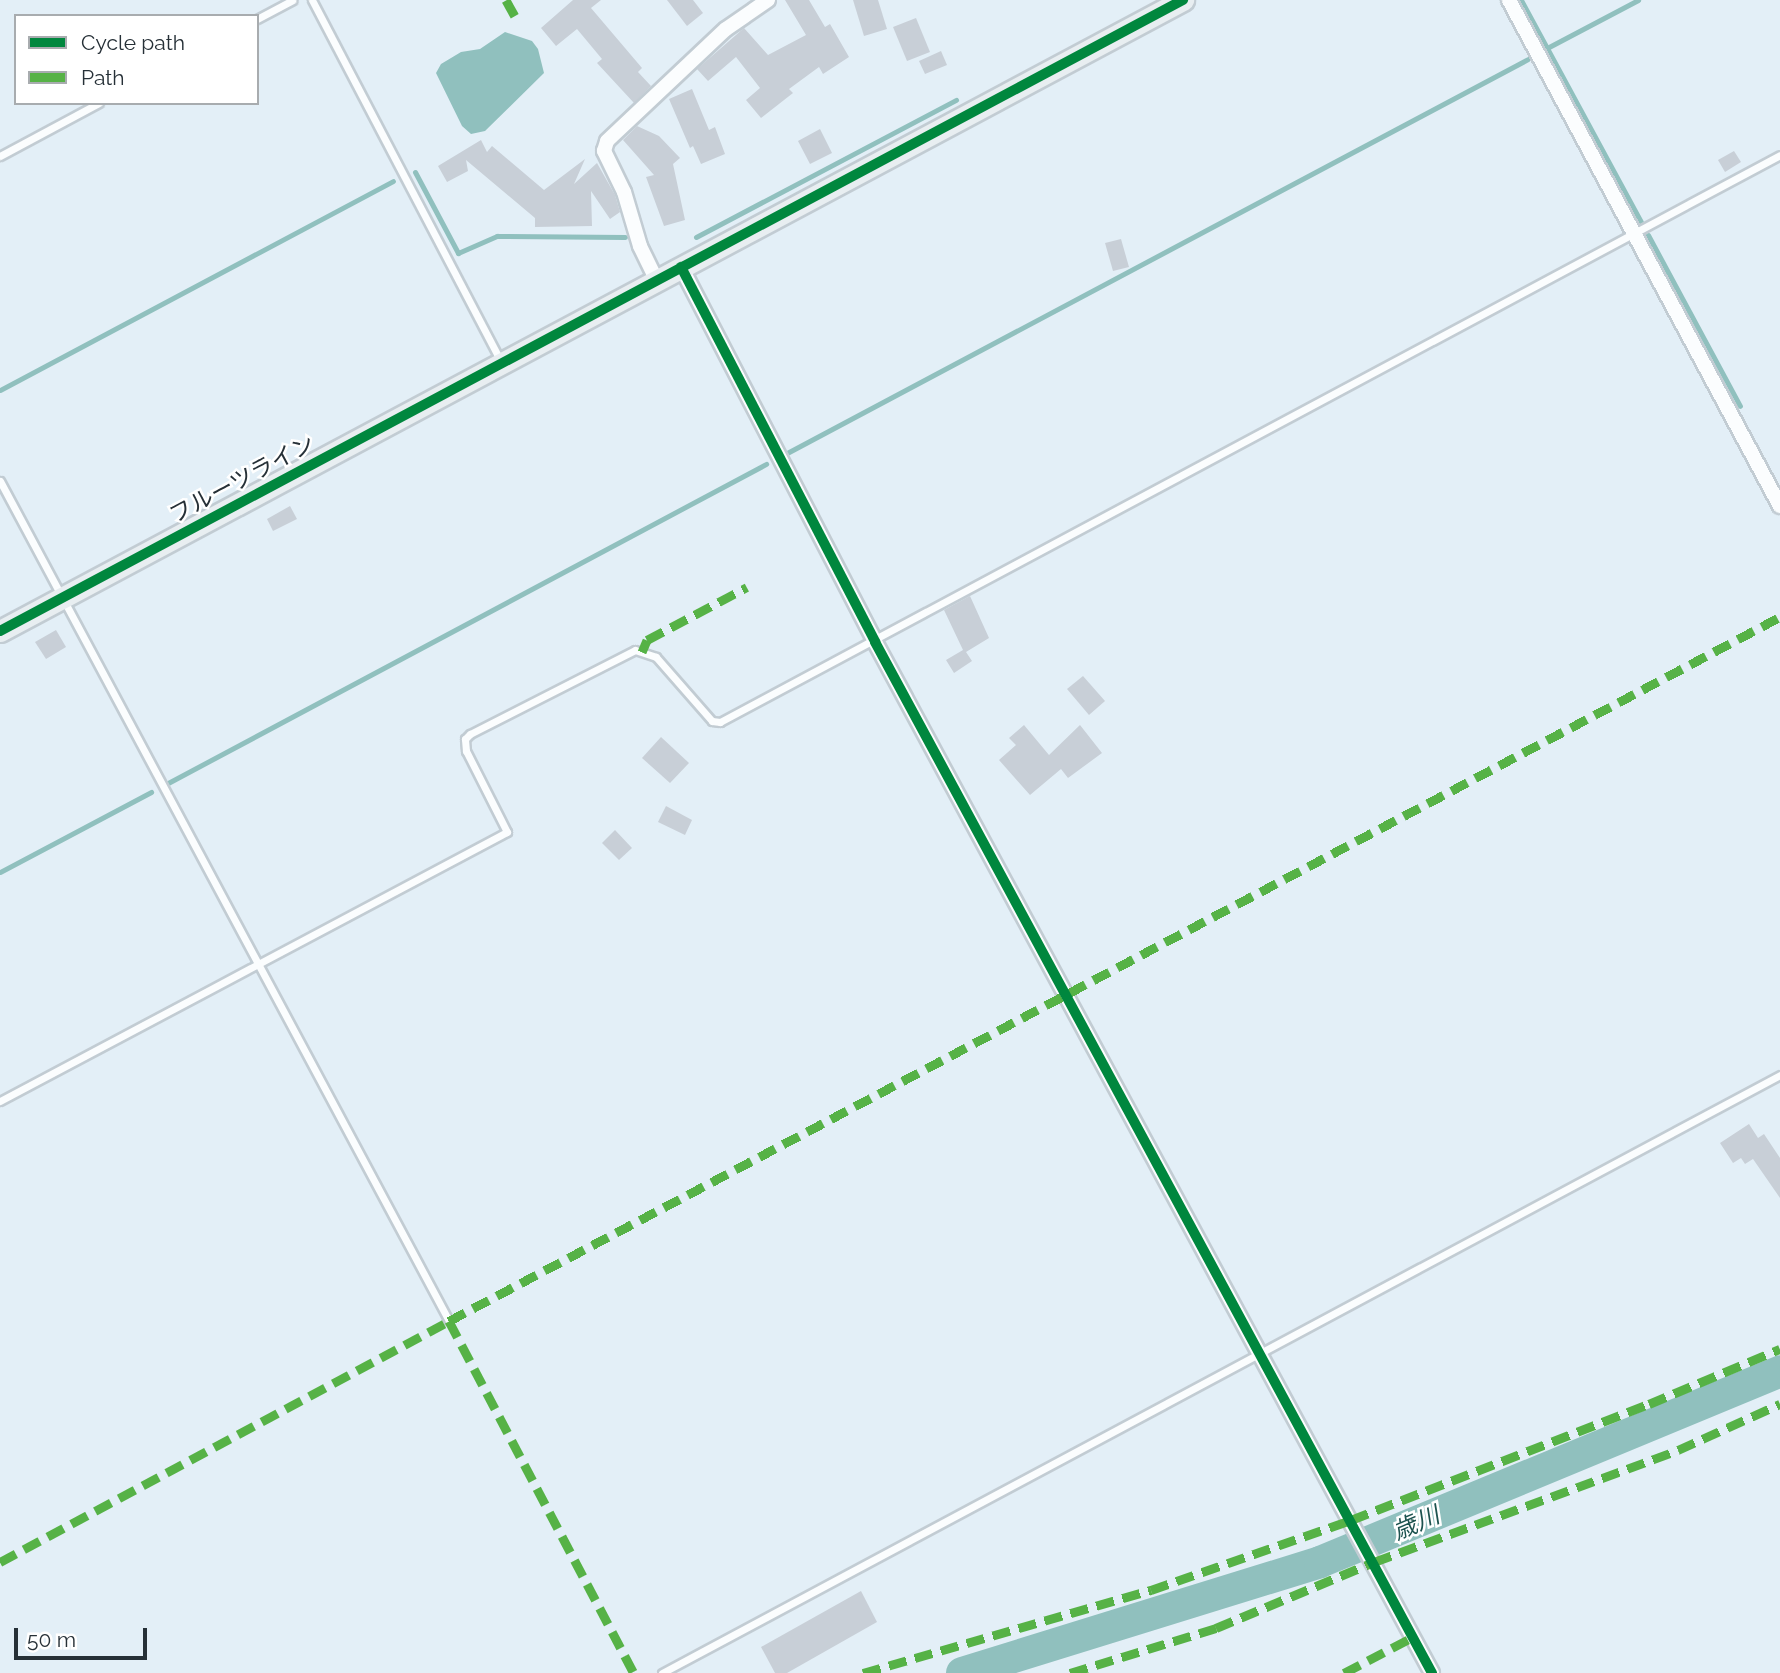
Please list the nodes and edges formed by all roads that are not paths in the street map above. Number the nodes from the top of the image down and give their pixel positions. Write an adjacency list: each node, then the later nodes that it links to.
1 (292, 0): 6 (lane)
2 (312, 0): 13 (lane)
3 (768, 0): 12 (street)
4 (1183, 0): 11 (street, フルーツライン)
5 (1509, 0): 10 (street)
6 (259, 18)
7 (95, 105): 9 (lane)
8 (1780, 155): 10 (lane)
9 (0, 156)
10 (1634, 235): 15 (street); 18 (lane)
11 (681, 267): 12 (street, フルーツライン); 18 (street)
12 (657, 281): 13 (street, フルーツライン)
13 (503, 364): 16 (street, フルーツライン)
14 (0, 481): 16 (lane)
15 (1780, 506)
16 (62, 597): 17 (street, フルーツライン); 19 (lane)
17 (0, 631)
18 (875, 642): 19 (lane); 23 (street)
19 (258, 964): 21 (lane); 22 (lane)
20 (1780, 1075): 23 (lane)
21 (0, 1101)
22 (449, 1321)
23 (1258, 1354): 24 (lane); 25 (street)
24 (662, 1673)
25 (1432, 1673)

